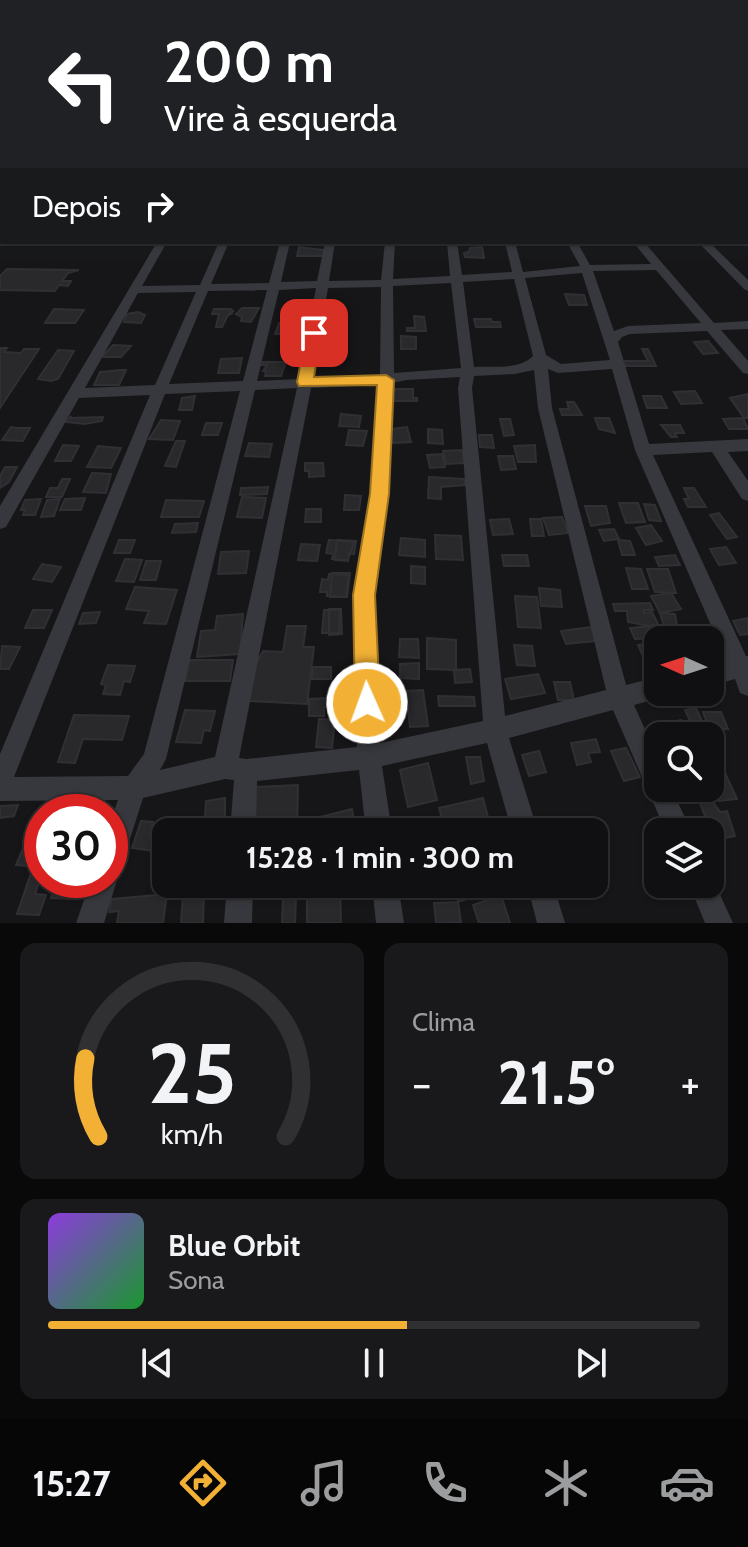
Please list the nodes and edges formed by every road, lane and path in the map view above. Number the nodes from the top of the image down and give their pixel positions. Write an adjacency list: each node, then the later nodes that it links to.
1 (161, 244): 19 (street)
2 (223, 244): 20 (street)
3 (284, 244): 17 (street)
4 (330, 244): 16 (street)
5 (390, 244): 15 (street)
6 (452, 244): 14 (street)
7 (510, 244): 13 (street)
8 (573, 244): 12 (street)
9 (640, 244): 11 (street)
10 (705, 244): 18 (street)
11 (659, 267): 12 (street); 22 (street)
12 (586, 268): 13 (street); 23 (street)
13 (518, 274): 14 (street); 24 (street)
14 (458, 277): 15 (street); 27 (street)
15 (387, 283): 16 (street); 28 (street)
16 (323, 284): 17 (street); 29 (street)
17 (274, 286): 20 (street); 30 (street)
18 (748, 287)
19 (135, 290): 20 (street); 32 (street)
20 (206, 290): 31 (street)
21 (748, 325): 22 (street)
22 (713, 328): 23 (street); 26 (street)
23 (611, 342): 25 (street)
24 (540, 357): 25 (street); 27 (street); 42 (street)
25 (618, 364): 35 (street)
26 (748, 370)
27 (468, 371): 28 (street); 43 (street)
28 (386, 380): 29 (street); 45 (street)
29 (305, 382): 30 (street); 46 (street)
30 (248, 384): 31 (street); 48 (street)
31 (159, 391): 32 (street); 47 (street)
32 (74, 393): 37 (street)
33 (715, 445): 34 (street); 35 (street); 36 (street)
34 (748, 445)
35 (643, 450): 39 (street)
36 (748, 494)
37 (6, 500): 38 (street)
38 (0, 522)
39 (745, 672): 40 (street)
40 (724, 674)
41 (644, 692): 42 (street)
42 (619, 698): 43 (street); 44 (street)
43 (495, 730): 45 (street); 53 (street)
44 (644, 753)
45 (369, 757): 46 (street); 52 (street)
46 (236, 769): 48 (street); 51 (street)
47 (0, 783)
48 (134, 788): 49 (street); 50 (street)
49 (0, 789)
50 (128, 806)
51 (241, 818)
52 (377, 818)
53 (521, 818)
54 (98, 898): 59 (street)
55 (239, 898): 60 (street)
56 (387, 898): 61 (street)
57 (544, 898): 62 (street)
58 (708, 898): 63 (street)
59 (90, 923)
60 (238, 923)
61 (390, 923)
62 (551, 923)
63 (719, 923)

